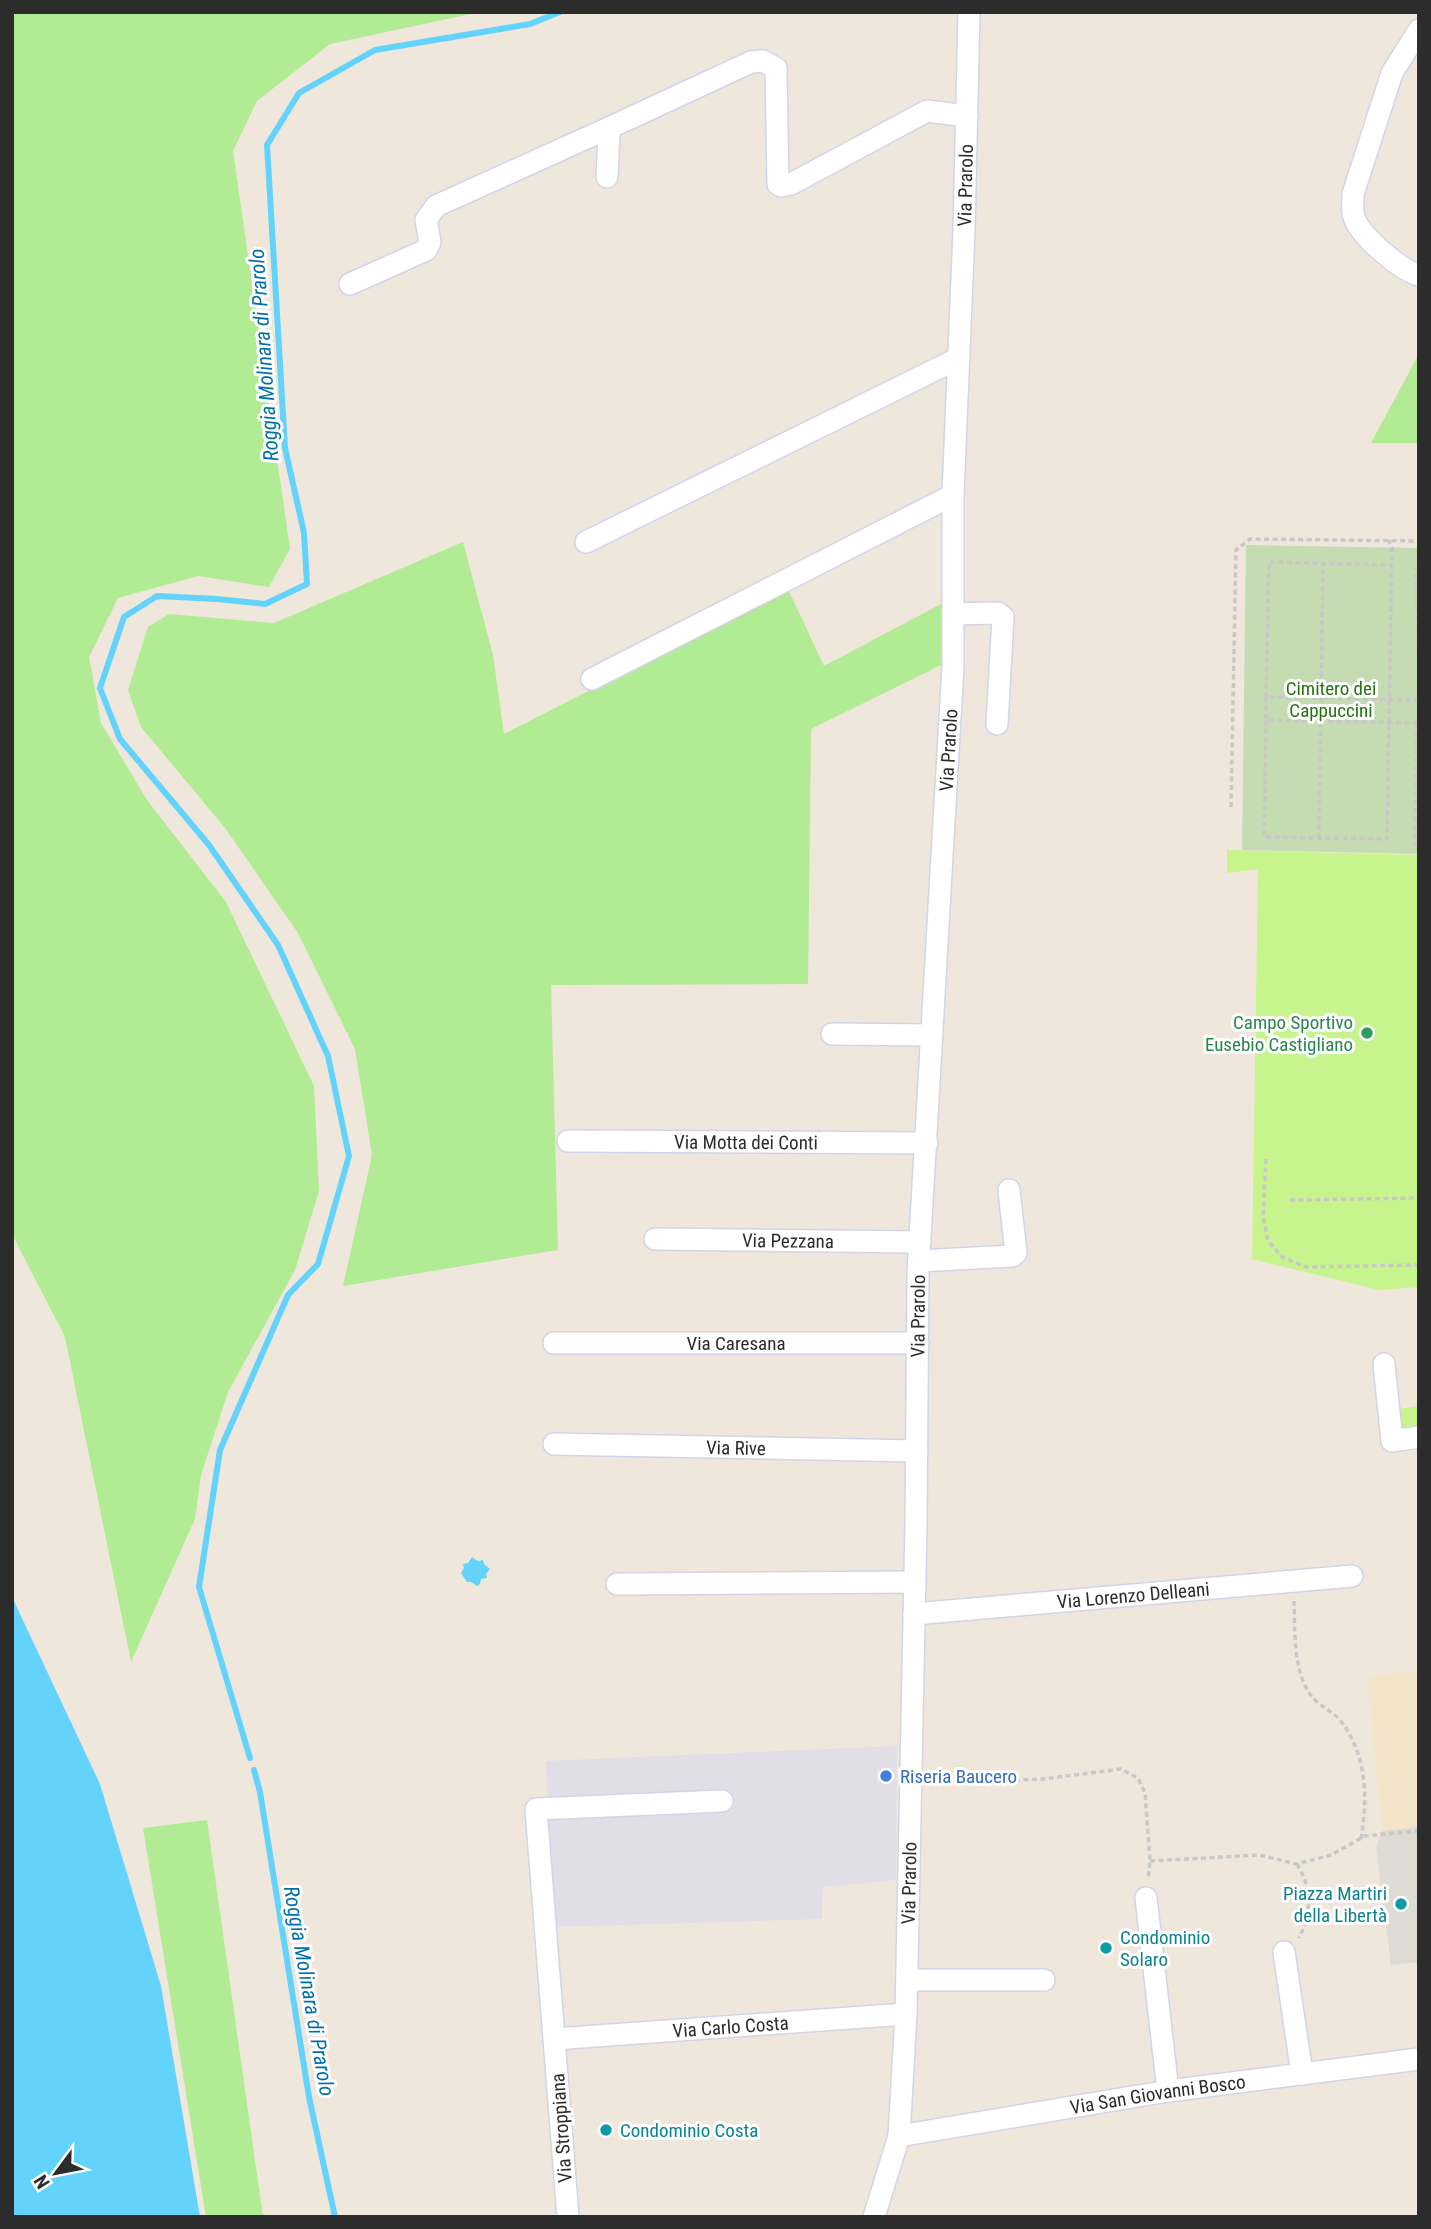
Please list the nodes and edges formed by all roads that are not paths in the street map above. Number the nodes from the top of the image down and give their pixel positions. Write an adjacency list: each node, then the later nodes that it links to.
1 (969, 12): 3 (street, Via Prarolo)
2 (1419, 30): 6 (street)
3 (967, 116): 4 (street); 8 (street, Via Prarolo)
4 (611, 127): 5 (street); 7 (street)
5 (607, 177)
6 (1419, 275)
7 (350, 285)
8 (959, 358): 9 (street, Via Prarolo); 10 (street)
9 (953, 495): 11 (street, Via Prarolo); 12 (street)
10 (586, 542)
11 (953, 614): 13 (street); 15 (street, Via Prarolo)
12 (592, 679)
13 (998, 724)
14 (832, 1034): 15 (street)
15 (932, 1035): 17 (street, Via Prarolo)
16 (568, 1141): 17 (street, Via Motta dei Conti)
17 (926, 1143): 20 (street, Via Prarolo)
18 (1009, 1190): 20 (street, Via Pezzana)
19 (655, 1239): 20 (street, Via Pezzana)
20 (919, 1251): 22 (street, Via Prarolo)
21 (554, 1343): 22 (street, Via Caresana)
22 (918, 1343): 26 (street, Via Prarolo)
23 (1384, 1364): 24 (street)
24 (1419, 1437)
25 (554, 1444): 26 (street, Via Rive)
26 (917, 1451): 28 (street, Via Prarolo)
27 (1352, 1576): 30 (street, Via Lorenzo Delleani)
28 (915, 1582): 29 (street); 30 (street, Via Prarolo)
29 (617, 1584)
30 (914, 1614): 34 (street, Via Prarolo)
31 (722, 1801): 37 (street, Via Stroppiana)
32 (1146, 1898): 40 (street)
33 (1285, 1957): 39 (street)
34 (907, 1980): 35 (street); 36 (street, Via Prarolo)
35 (1044, 1980)
36 (906, 2014): 37 (street, Via Carlo Costa); 41 (street, Via Prarolo)
37 (555, 2039): 42 (street, Via Stroppiana)
38 (1419, 2059): 39 (street, Via San Giovanni Bosco)
39 (1302, 2074): 40 (street, Via San Giovanni Bosco)
40 (1168, 2091): 41 (street, Via San Giovanni Bosco)
41 (899, 2136): 43 (street, Via Prarolo)
42 (568, 2217)
43 (874, 2217)

